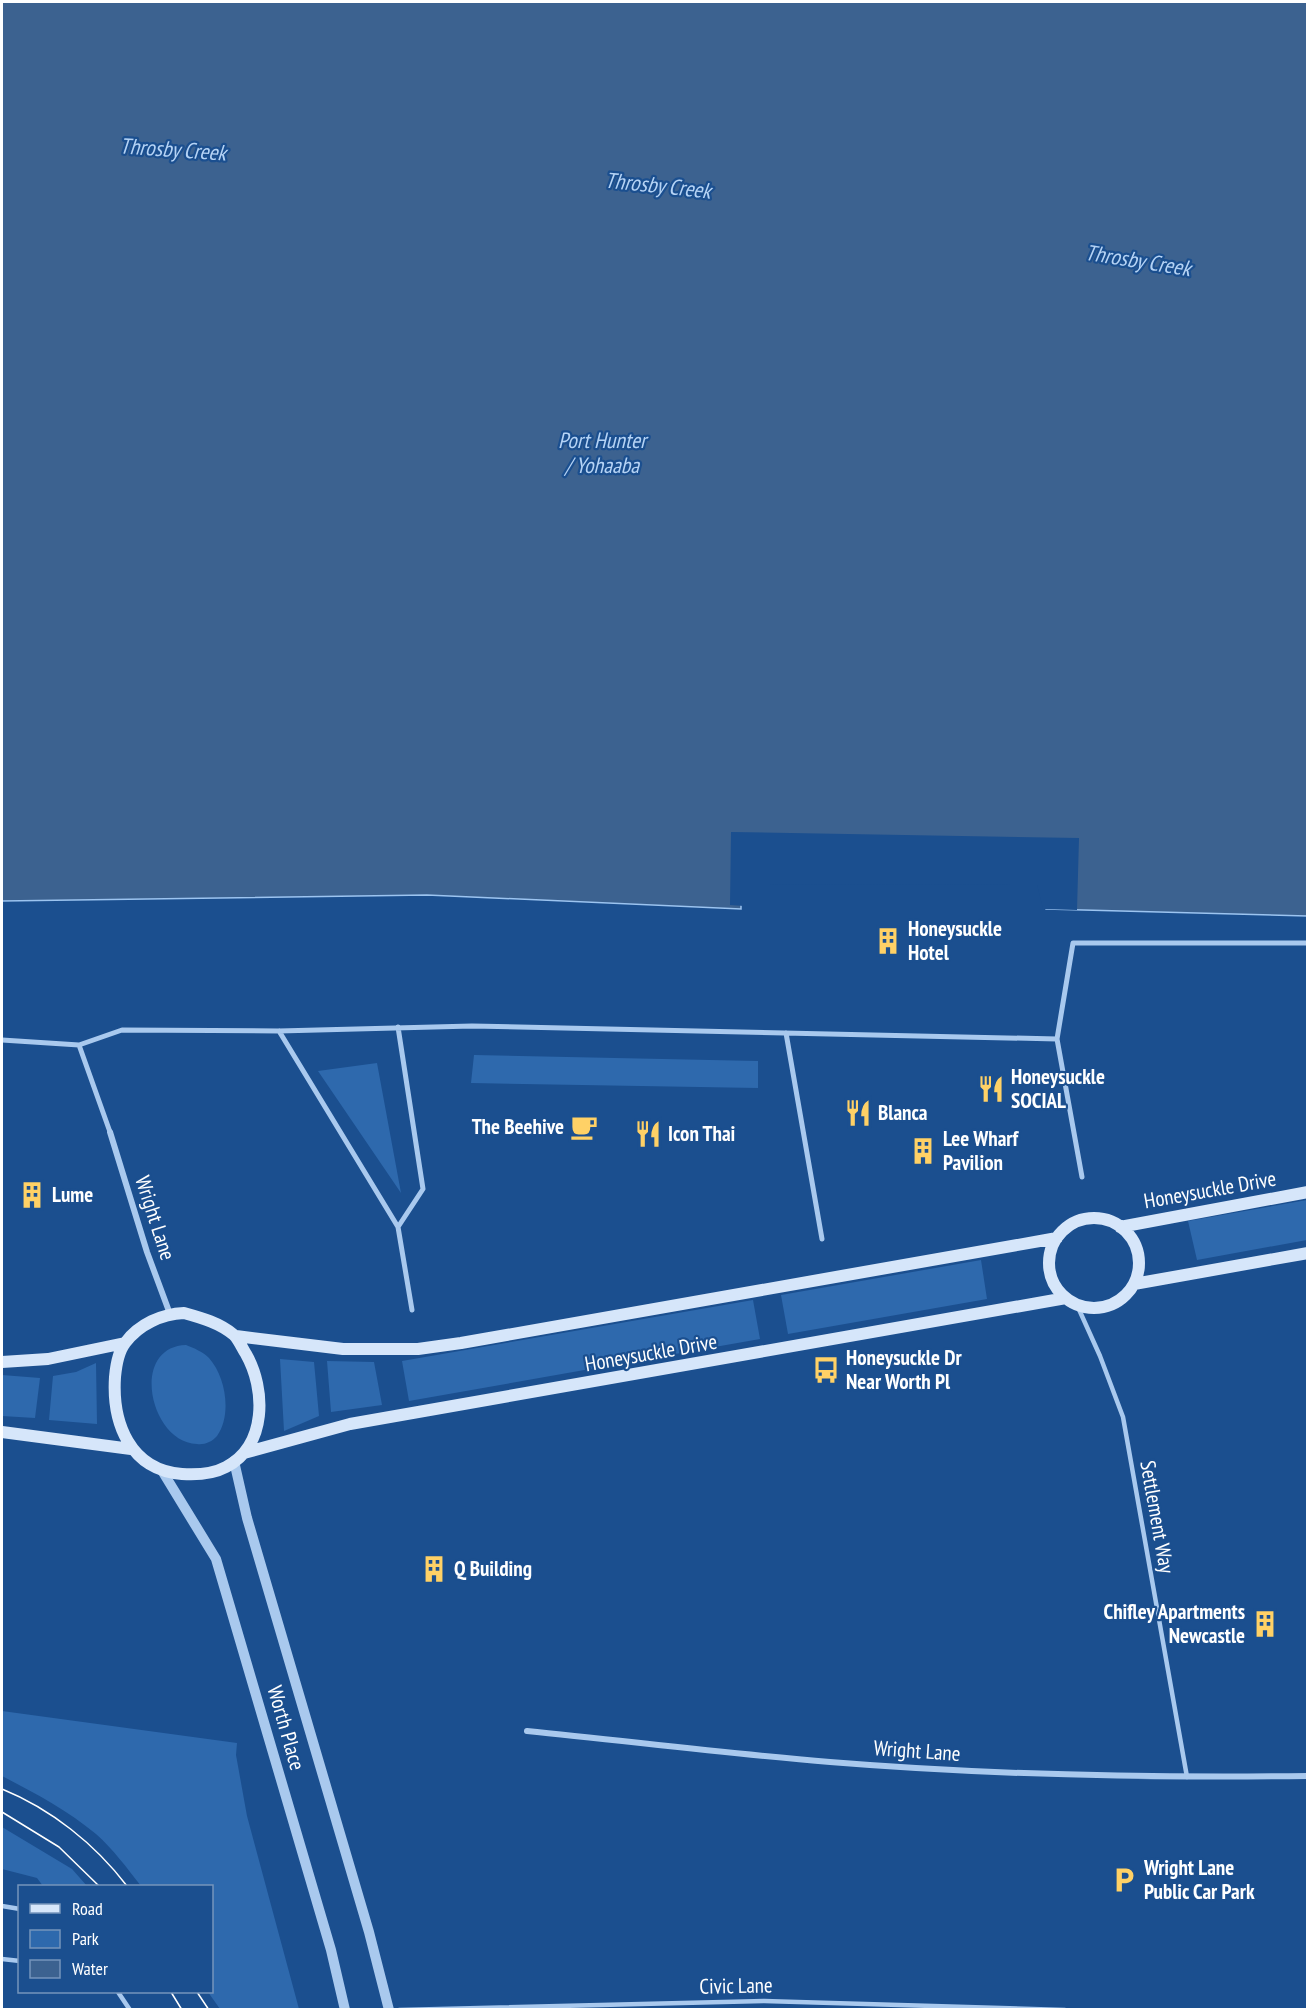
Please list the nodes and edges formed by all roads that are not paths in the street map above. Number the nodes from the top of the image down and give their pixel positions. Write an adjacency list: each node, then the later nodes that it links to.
1 (1308, 943): 5 (street)
2 (398, 1027): 3 (street); 4 (street); 11 (street)
3 (279, 1031): 7 (street); 11 (street)
4 (786, 1033): 5 (street); 14 (street)
5 (1057, 1039): 9 (street)
6 (2, 1040): 7 (street)
7 (79, 1045): 8 (street)
8 (110, 1132): 19 (street, Wright Lane)
9 (1082, 1177)
10 (1308, 1192): 12 (main road, Honeysuckle Drive)
11 (398, 1227): 18 (street)
12 (1120, 1227): 13 (main road); 16 (main road)
13 (1057, 1238): 17 (main road); 20 (main road, Honeysuckle Drive)
14 (822, 1239)
15 (1308, 1253): 16 (main road)
16 (1134, 1284): 17 (main road)
17 (1072, 1301): 25 (main road, Honeysuckle Drive); 29 (lane, Settlement Way)
18 (412, 1310)
19 (170, 1314): 20 (main road); 21 (main road)
20 (236, 1336): 25 (main road)
21 (125, 1343): 22 (main road); 24 (main road)
22 (2, 1362)
23 (2, 1432): 24 (main road)
24 (131, 1449): 26 (main road)
25 (239, 1457): 26 (main road); 38 (street, Worth Place)
26 (161, 1469): 37 (street, Worth Place)
27 (527, 1731): 29 (street, Wright Lane)
28 (1308, 1776): 29 (street, Wright Lane)
29 (1187, 1777)
30 (2, 1906): 31 (lane)
31 (18, 1909)
32 (2, 1959): 33 (lane)
33 (18, 1961)
34 (119, 1993): 36 (lane)
35 (408, 2008): 39 (lane, Civic Lane); 40 (lane, Civic Lane)
36 (130, 2010)
37 (345, 2010)
38 (389, 2010)
39 (399, 2010)
40 (1065, 2010)

